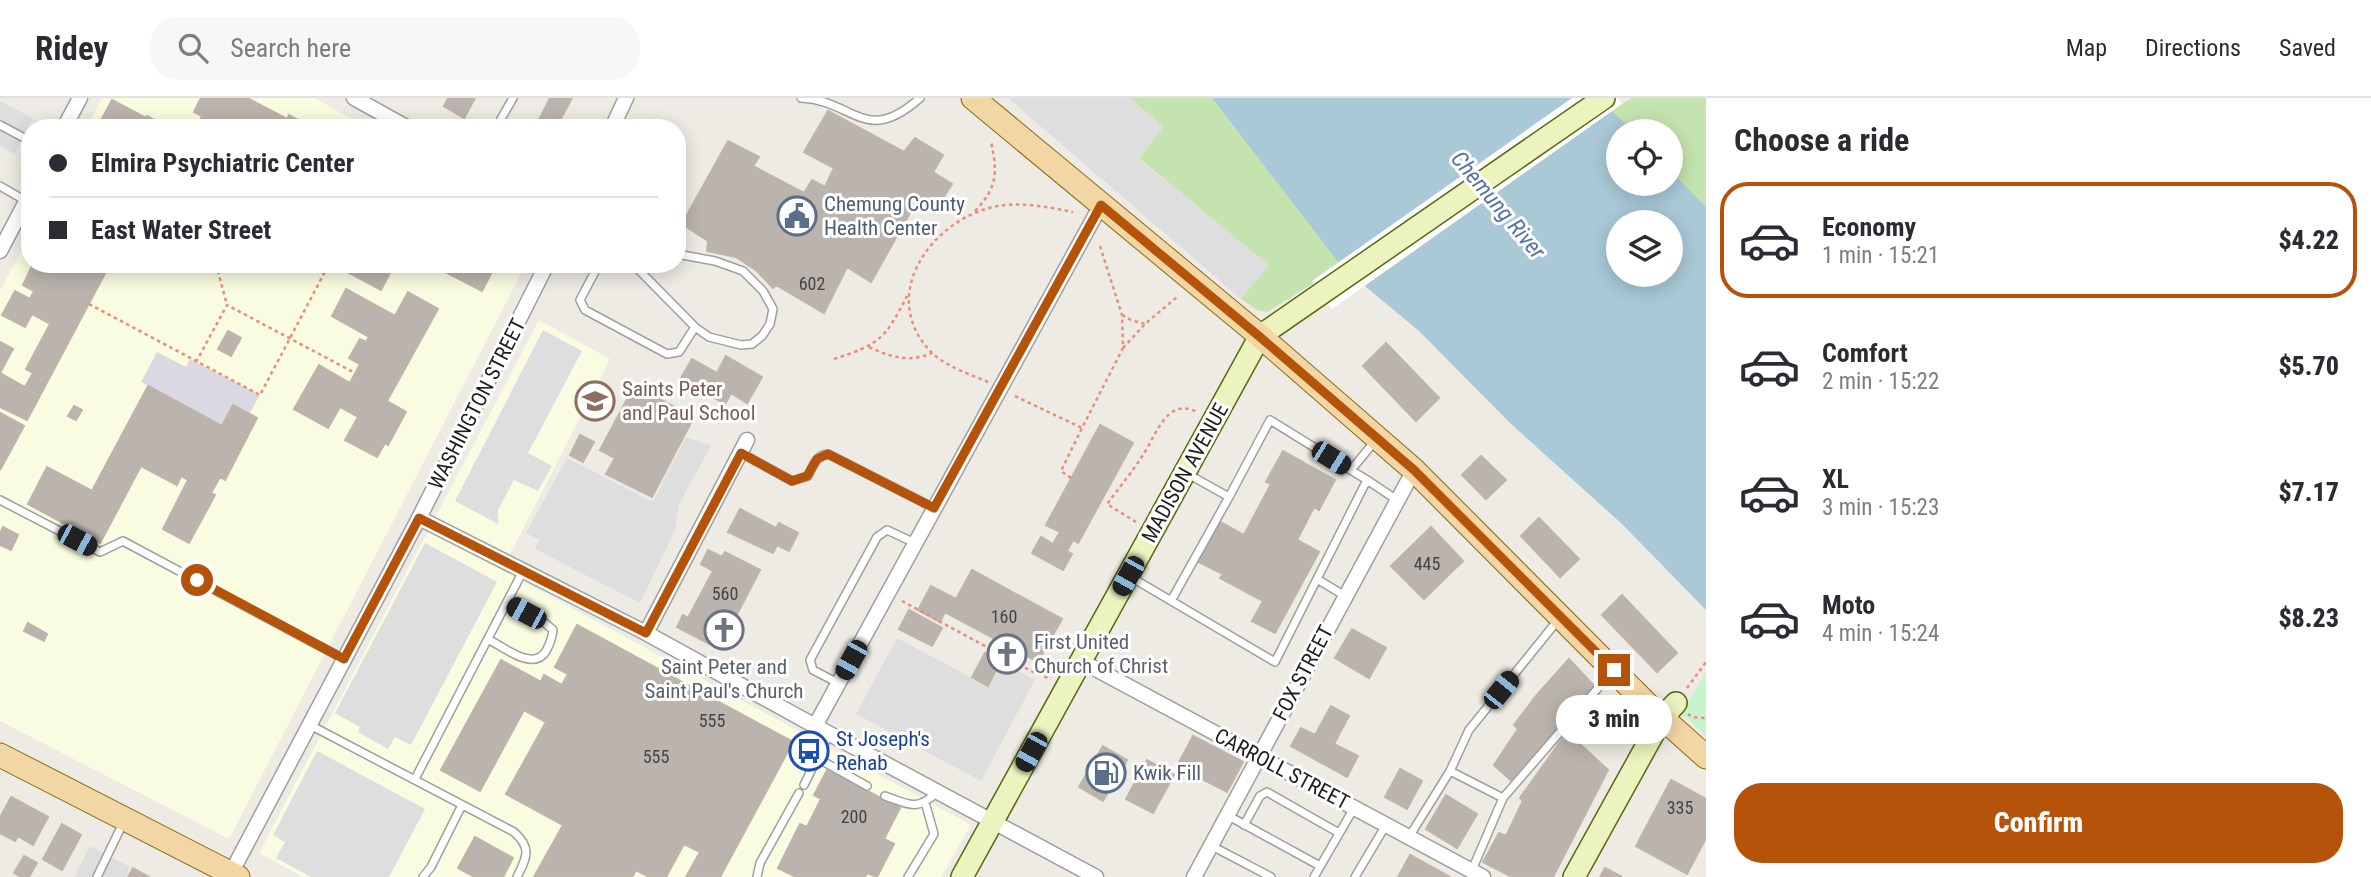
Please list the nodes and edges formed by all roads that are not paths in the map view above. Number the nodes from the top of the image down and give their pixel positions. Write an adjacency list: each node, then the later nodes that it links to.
1 (80, 98): 9 (street)
2 (354, 98): 10 (street)
3 (513, 98): 11 (lane)
4 (626, 98): 12 (street)
5 (802, 98): 6 (lane)
6 (920, 98)
7 (973, 98): 17 (main road)
8 (1604, 98): 25 (main road, MADISON AVENUE)
9 (69, 119)
10 (392, 119)
11 (501, 119)
12 (616, 119)
13 (0, 125): 14 (lane)
14 (21, 136)
15 (0, 186): 16 (lane)
16 (21, 194)
17 (1101, 205): 25 (main road); 35 (street)
18 (21, 210): 19 (street)
19 (0, 251)
20 (686, 256): 24 (lane)
21 (542, 273): 36 (street, WASHINGTON STREET)
22 (594, 273): 24 (lane)
23 (642, 273): 24 (lane)
24 (695, 327)
25 (1260, 337): 26 (main road); 30 (main road, MADISON AVENUE)
26 (1377, 439): 28 (lane); 29 (main road)
27 (744, 446): 35 (lane); 45 (street)
28 (1352, 470): 31 (lane); 32 (lane)
29 (1414, 470): 34 (street, FOX STREET); 44 (main road)
30 (1185, 473): 32 (lane); 39 (main road, MADISON AVENUE)
31 (1367, 480): 34 (lane); 40 (lane)
32 (1229, 498): 42 (lane)
33 (0, 500): 47 (lane)
34 (1397, 500): 41 (street, FOX STREET)
35 (934, 508): 37 (street)
36 (419, 518): 38 (street); 47 (street, WASHINGTON STREET)
37 (915, 543): 50 (street); 50 (lane)
38 (523, 570): 43 (lane); 45 (street)
39 (1128, 576): 42 (lane); 48 (main road, MADISON AVENUE)
40 (1317, 579): 41 (lane); 42 (lane)
41 (1345, 596): 56 (street, FOX STREET)
42 (1171, 601)
43 (506, 603): 46 (lane); 46 (lane)
44 (1560, 617): 49 (main road); 59 (lane)
45 (646, 633): 53 (street)
46 (488, 639): 60 (lane)
47 (344, 659): 52 (street, WASHINGTON STREET)
48 (1081, 661): 56 (street, CARROLL STREET); 72 (main road, MADISON AVENUE)
49 (1614, 670): 51 (main road); 66 (lane)
50 (839, 683): 53 (street)
51 (1669, 711): 57 (main road); 92 (main road)
52 (309, 725): 60 (lane); 80 (street, WASHINGTON STREET)
53 (815, 726): 54 (street)
54 (829, 734): 58 (lane); 63 (street)
55 (1, 757): 71 (main road)
56 (1259, 757): 69 (street, CARROLL STREET); 70 (street, FOX STREET)
57 (1706, 757)
58 (817, 758): 61 (lane); 62 (lane)
59 (1450, 771): 66 (lane); 76 (lane)
60 (415, 779): 68 (lane)
61 (804, 785)
62 (867, 786)
63 (937, 792): 67 (lane); 72 (street)
64 (799, 793): 84 (lane)
65 (885, 796): 67 (lane)
66 (1503, 798): 79 (lane)
67 (925, 802): 85 (lane)
68 (462, 805): 82 (lane); 83 (lane)
69 (1354, 808): 74 (street, CARROLL STREET); 75 (lane)
70 (1227, 816): 73 (lane); 77 (street, FOX STREET)
71 (125, 819): 80 (main road); 81 (lane)
72 (992, 822): 86 (main road, MADISON AVENUE); 87 (street)
73 (1244, 825): 75 (lane); 78 (lane)
74 (1386, 825): 76 (street, CARROLL STREET); 91 (lane)
75 (1339, 833): 78 (lane)
76 (1409, 837): 79 (street, CARROLL STREET)
77 (1210, 845): 88 (street, FOX STREET); 89 (lane)
78 (1320, 866): 90 (lane)
79 (1477, 874)
80 (233, 876)
81 (97, 877)
82 (423, 877)
83 (517, 877)
84 (757, 877)
85 (908, 877)
86 (962, 877)
87 (1096, 877)
88 (1194, 877)
89 (1271, 877)
90 (1314, 877)
91 (1355, 877)
92 (1574, 877)

